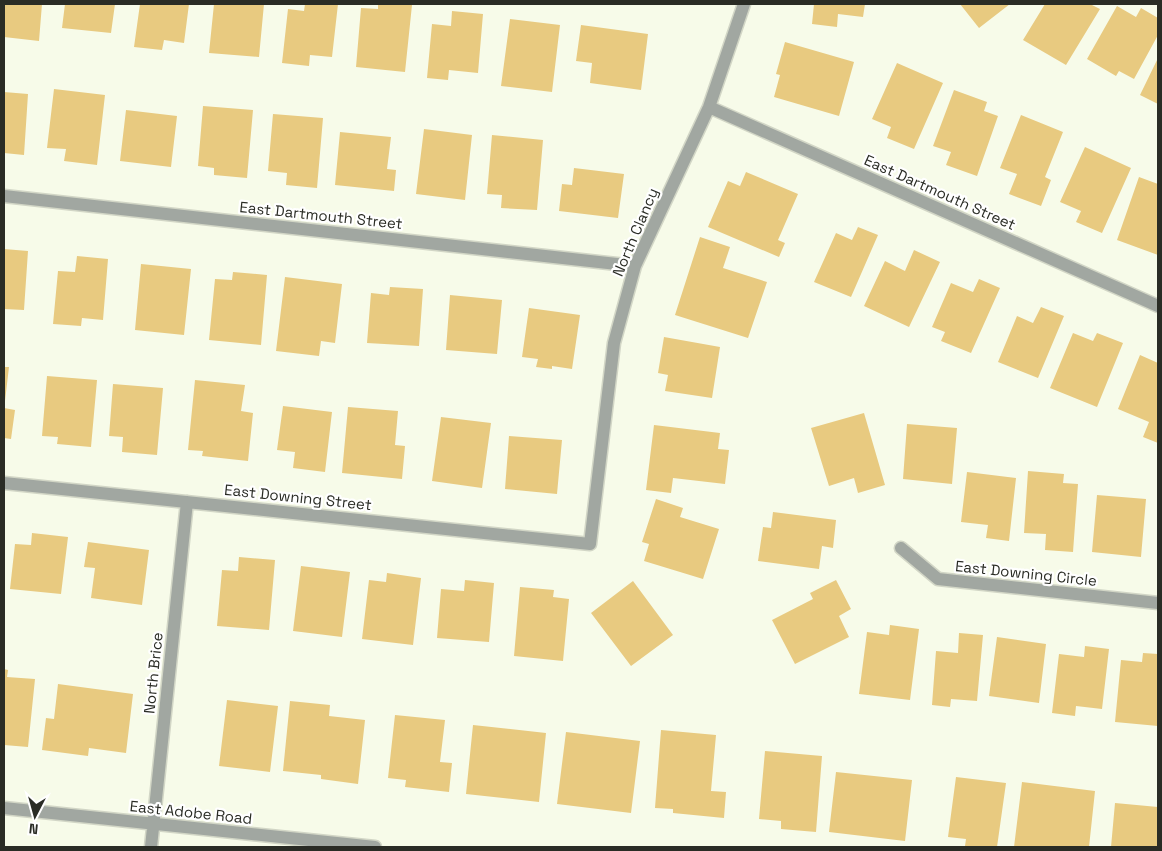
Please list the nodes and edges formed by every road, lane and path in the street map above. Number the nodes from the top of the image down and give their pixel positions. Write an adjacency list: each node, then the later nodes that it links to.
1 (744, 4): 2 (street, North Clancy)
2 (709, 107): 4 (street, North Clancy); 5 (street, East Dartmouth Street)
3 (4, 196): 4 (street, East Dartmouth Street)
4 (635, 266): 8 (street, North Clancy)
5 (1158, 306)
6 (4, 482): 7 (street, East Downing Street)
7 (187, 502): 8 (street, East Downing Street); 12 (street, North Brice)
8 (590, 544)
9 (901, 548): 10 (street, East Downing Circle)
10 (1158, 604)
11 (4, 808): 12 (street, East Adobe Road)
12 (153, 824): 13 (street, North Brice); 14 (street, East Adobe Road)
13 (150, 847)
14 (376, 847)

